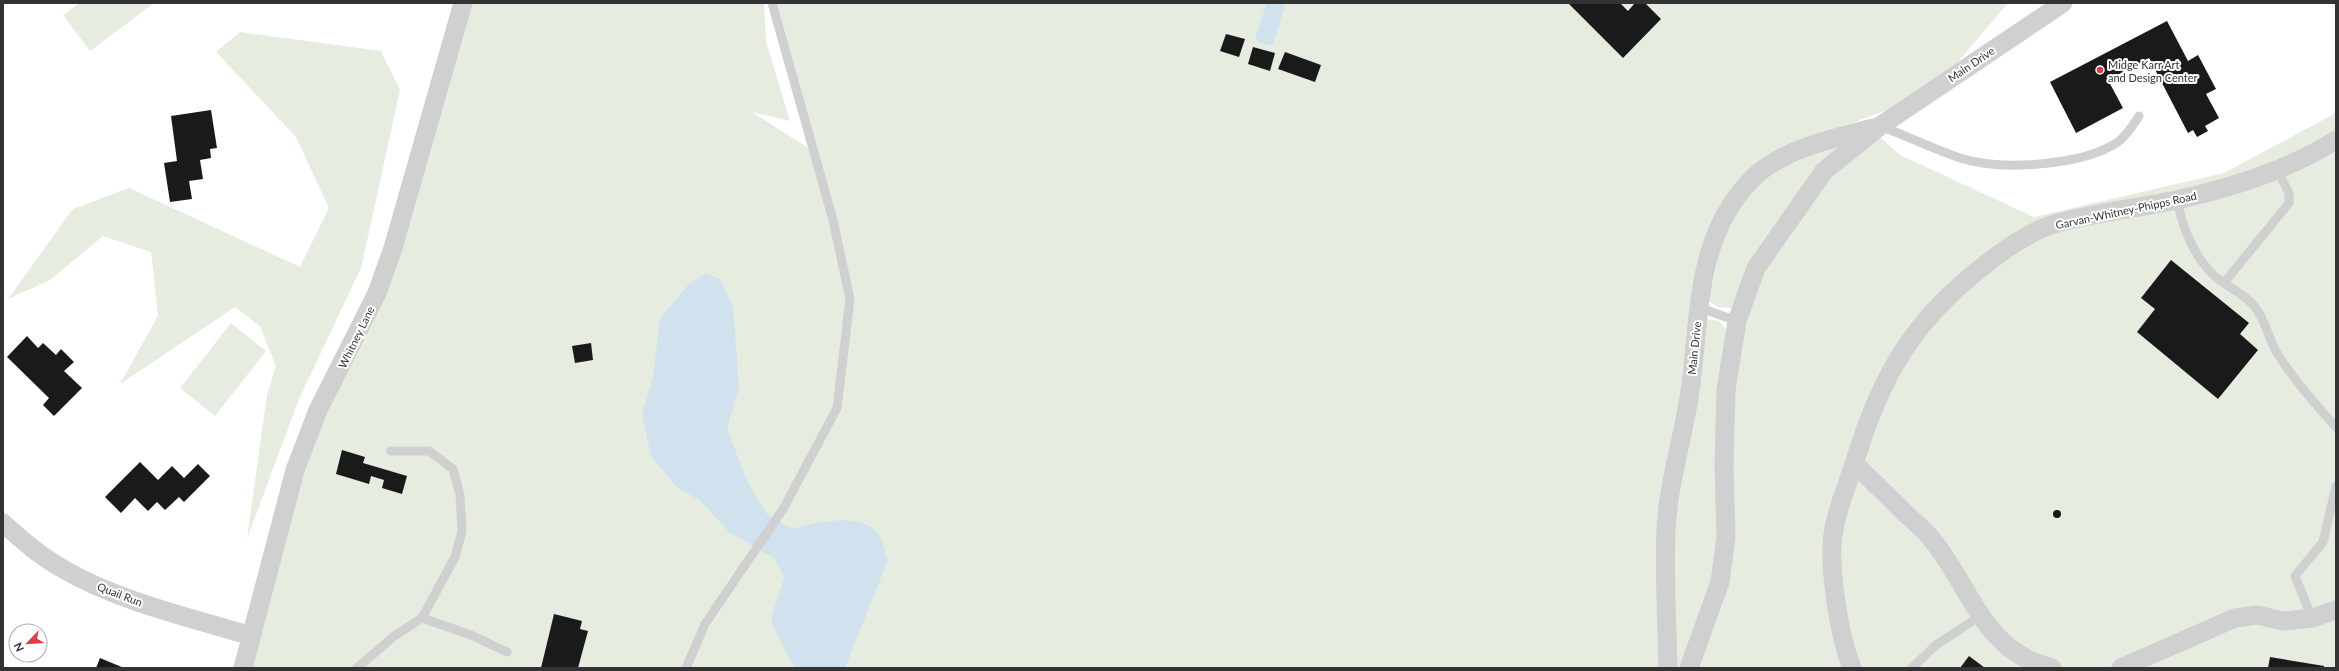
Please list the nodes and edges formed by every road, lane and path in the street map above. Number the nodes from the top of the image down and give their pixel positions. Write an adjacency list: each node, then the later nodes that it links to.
1 (463, 3): 21 (street, Whitney Lane)
2 (772, 3): 25 (lane)
3 (2063, 3): 5 (street, Main Drive)
4 (2140, 116): 5 (lane)
5 (1880, 126): 10 (street, Main Drive); 11 (street, Main Drive)
6 (2336, 140): 7 (street, Garvan-Whitney-Phipps Road)
7 (2277, 170): 8 (street, Garvan-Whitney-Phipps Road); 9 (lane)
8 (2177, 200): 9 (lane); 14 (street, Garvan-Whitney-Phipps Road)
9 (2224, 283): 12 (lane)
10 (1698, 307): 11 (lane); 26 (street, Main Drive)
11 (1738, 321): 27 (street, Main Drive)
12 (2336, 427)
13 (391, 451): 19 (lane)
14 (1854, 463): 18 (street); 28 (street, Garvan-Whitney-Phipps Road)
15 (2336, 486): 20 (lane)
16 (3, 523): 21 (street, Quail Run)
17 (2336, 610): 20 (street)
18 (1980, 616): 29 (lane); 30 (street)
19 (422, 618): 22 (lane); 24 (lane)
20 (2312, 618): 31 (street)
21 (251, 636): 23 (street, Whitney Lane)
22 (507, 652)
23 (244, 668)
24 (356, 668)
25 (686, 668)
26 (1668, 668)
27 (1689, 668)
28 (1852, 668)
29 (1912, 668)
30 (2052, 668)
31 (2121, 668)

